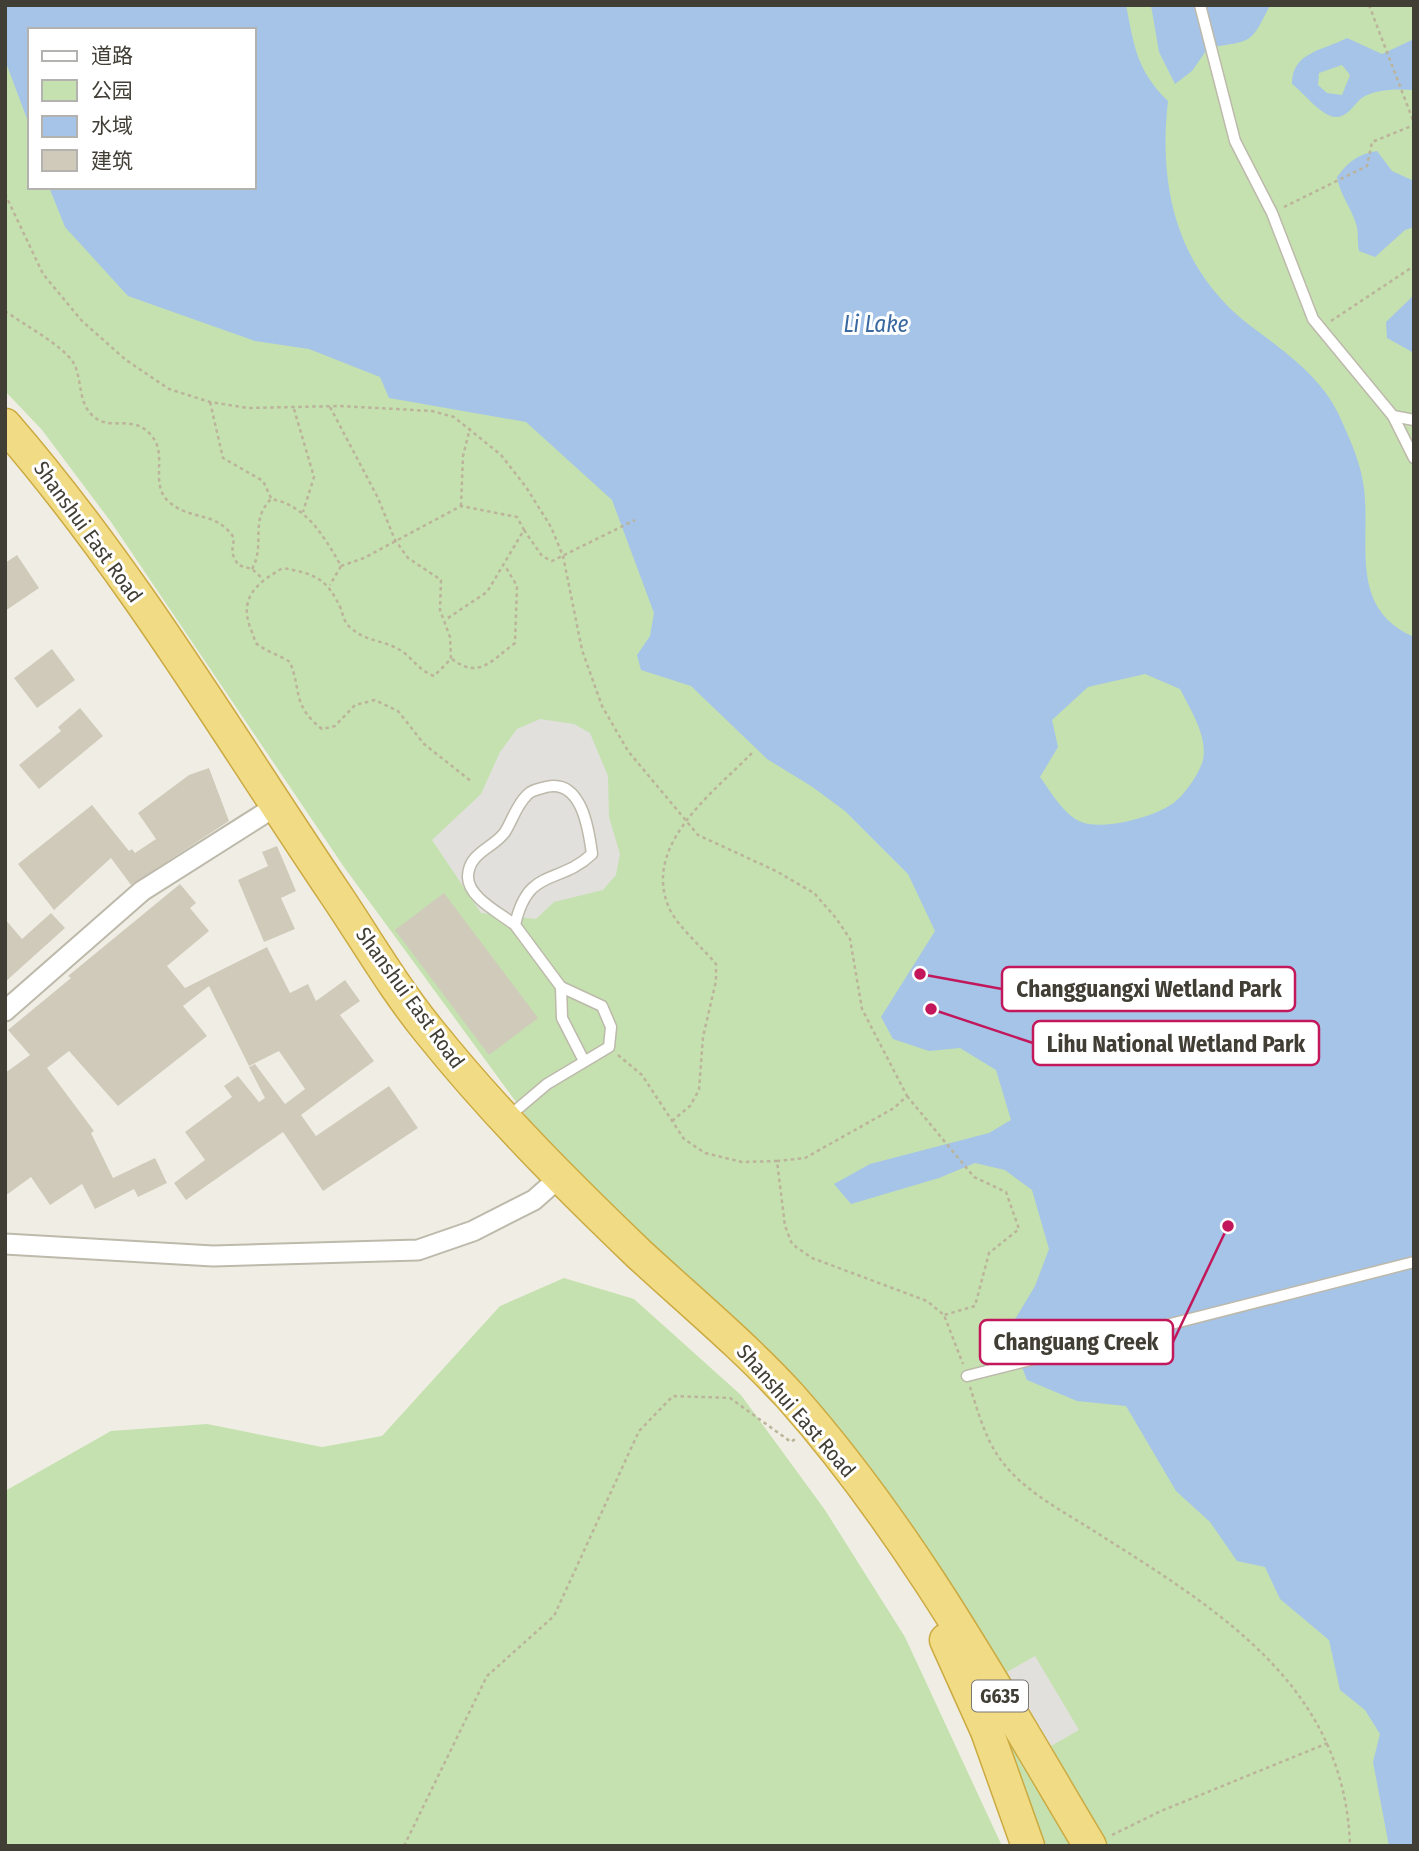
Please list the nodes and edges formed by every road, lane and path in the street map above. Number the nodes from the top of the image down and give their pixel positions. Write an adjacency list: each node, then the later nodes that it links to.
1 (1200, 5): 5 (lane)
2 (1369, 6): 3 (path)
3 (1414, 124): 5 (path)
4 (5, 194): 9 (path)
5 (1272, 213): 8 (lane)
6 (1414, 266): 8 (path)
7 (5, 312): 26 (path)
8 (1319, 329): 12 (lane)
9 (210, 402): 11 (path); 17 (path)
10 (330, 407): 11 (path); 15 (path); 22 (path)
11 (294, 410): 19 (path)
12 (1393, 416): 13 (lane); 16 (lane)
13 (1414, 420)
14 (5, 425): 33 (highway, Shanshui East Road)
15 (470, 428): 18 (path); 23 (path)
16 (1414, 458)
17 (271, 499): 19 (path); 26 (path)
18 (461, 506): 21 (path); 22 (path)
19 (303, 512): 24 (path)
20 (635, 520): 23 (path)
21 (524, 530): 23 (path); 25 (path)
22 (395, 541): 24 (path); 29 (path)
23 (563, 556): 34 (path)
24 (341, 566): 28 (path)
25 (505, 566): 29 (path); 30 (path)
26 (251, 569): 27 (path)
27 (263, 579): 28 (path); 32 (path)
28 (329, 586): 30 (path)
29 (444, 621): 30 (path)
30 (451, 659)
31 (752, 753): 34 (path)
32 (472, 782)
33 (276, 806): 37 (street); 41 (highway, Shanshui East Road)
34 (686, 821): 40 (path); 42 (path)
35 (515, 925): 35 (lane); 36 (lane)
36 (561, 987): 38 (lane); 39 (lane)
37 (5, 1011)
38 (609, 1046): 39 (lane); 42 (path)
39 (584, 1060): 41 (lane)
40 (907, 1096): 43 (path); 47 (path)
41 (505, 1120): 44 (highway, Shanshui East Road)
42 (671, 1121): 43 (path)
43 (777, 1161): 47 (path)
44 (560, 1177): 45 (street); 49 (highway, Shanshui East Road)
45 (5, 1244)
46 (1414, 1262): 48 (lane)
47 (944, 1315): 48 (path)
48 (967, 1376): 51 (path)
49 (812, 1423): 50 (highway, Shanshui East Road); 52 (path)
50 (905, 1549): 53 (highway, Shanshui East Road / G635); 54 (highway, Shanshui East Road / G635)
51 (1328, 1743): 54 (path); 55 (path)
52 (404, 1846)
53 (1028, 1846)
54 (1090, 1846)
55 (1350, 1846)

